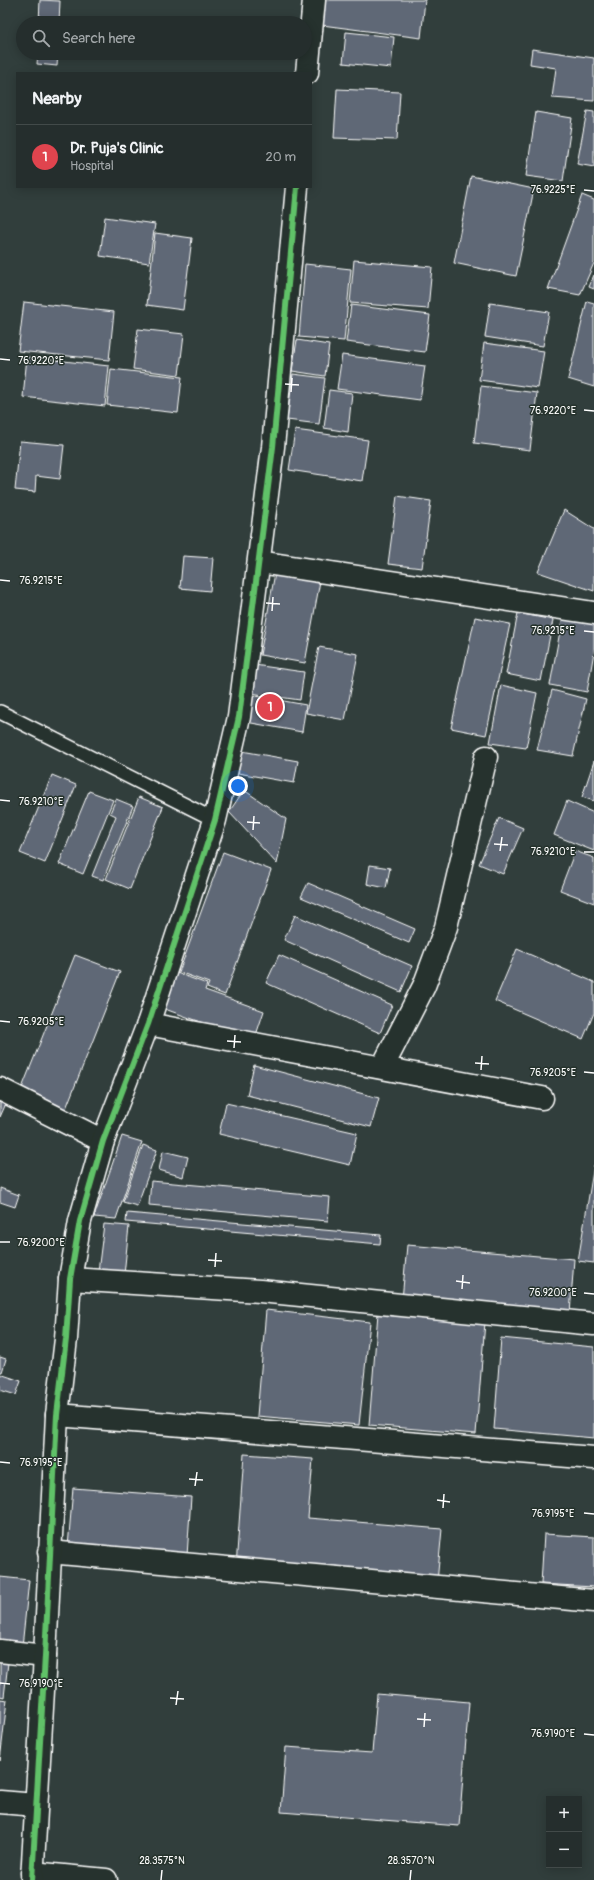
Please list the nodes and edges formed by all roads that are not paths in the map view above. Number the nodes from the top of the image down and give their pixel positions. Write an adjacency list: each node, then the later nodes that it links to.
1 (314, 0): 2 (street)
2 (312, 21)
3 (308, 60): 4 (street)
4 (307, 72)
5 (297, 188): 6 (street)
6 (259, 562): 7 (street); 10 (street)
7 (594, 613)
8 (0, 712): 10 (lane)
9 (486, 757): 12 (street)
10 (215, 820): 11 (street)
11 (148, 1024): 12 (street); 15 (street)
12 (382, 1068): 14 (street)
13 (0, 1089): 15 (street)
14 (542, 1098)
15 (104, 1141): 16 (street)
16 (70, 1279): 17 (street); 18 (street)
17 (594, 1324)
18 (56, 1415): 19 (street); 20 (street)
19 (594, 1458)
20 (49, 1552): 21 (street); 23 (street)
21 (594, 1601)
22 (0, 1651): 23 (street)
23 (45, 1656): 25 (street)
24 (0, 1802): 25 (street)
25 (36, 1805): 26 (street)
26 (32, 1876): 27 (street)
27 (106, 1880)

